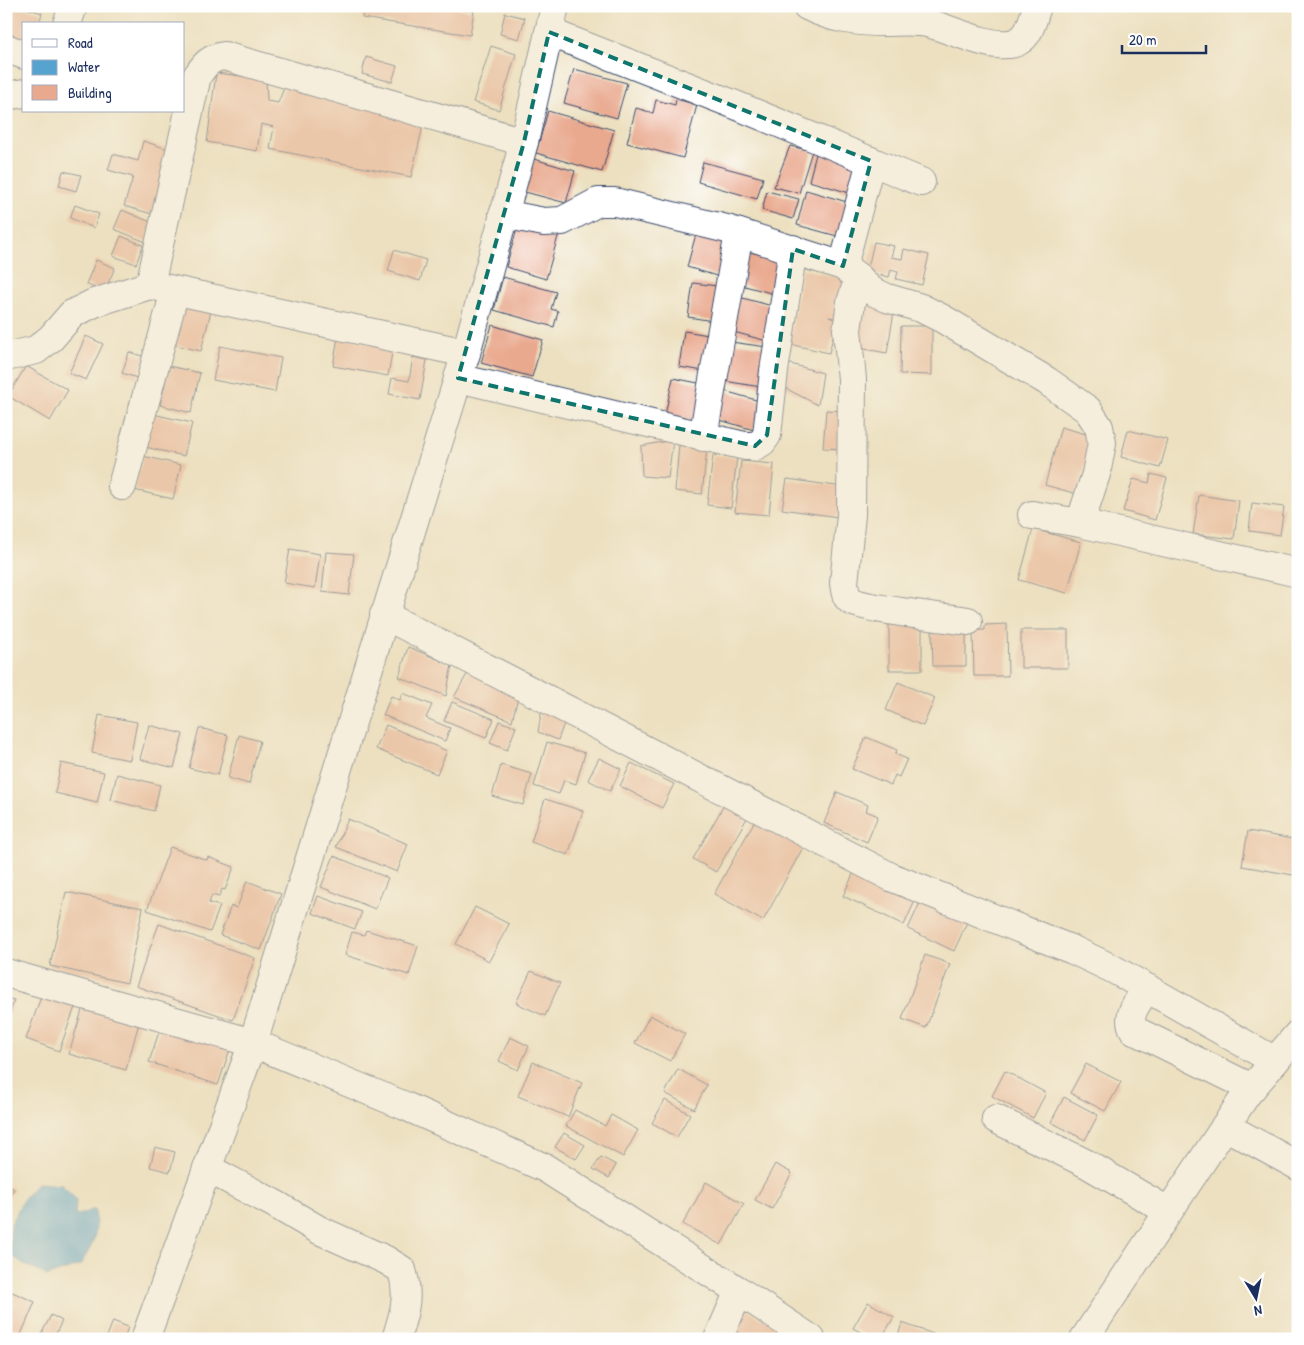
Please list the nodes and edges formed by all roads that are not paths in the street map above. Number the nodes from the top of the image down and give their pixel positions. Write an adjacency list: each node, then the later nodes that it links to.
1 (73, 6): 5 (street)
2 (555, 6): 6 (street)
3 (806, 6): 4 (street)
4 (1036, 6)
5 (68, 22)
6 (549, 32): 11 (street); 12 (street)
7 (6, 48): 8 (street)
8 (22, 54)
9 (22, 93): 10 (street)
10 (6, 96)
11 (524, 142): 14 (street); 18 (street)
12 (871, 161): 13 (street); 17 (street)
13 (922, 182)
14 (503, 214): 15 (street); 20 (street)
15 (739, 233): 16 (street); 21 (street)
16 (792, 249): 17 (street); 21 (street)
17 (851, 272): 24 (street); 27 (street)
18 (163, 288): 19 (street); 20 (street); 22 (street)
19 (6, 358)
20 (462, 365): 21 (street); 26 (street)
21 (703, 436)
22 (122, 486)
23 (1032, 515): 24 (street)
24 (1080, 523): 25 (street)
25 (1298, 573)
26 (384, 615): 29 (street); 30 (street)
27 (968, 621)
28 (6, 973): 30 (street)
29 (1147, 988): 31 (street); 32 (street)
30 (253, 1043): 36 (street); 38 (street)
31 (1290, 1047): 32 (street)
32 (1252, 1088): 34 (street)
33 (996, 1118): 37 (street)
34 (1225, 1126): 35 (street); 37 (street)
35 (1298, 1166)
36 (207, 1168): 40 (street); 41 (street)
37 (1168, 1211): 39 (street)
38 (739, 1291): 42 (street); 43 (street)
39 (1086, 1338)
40 (145, 1339)
41 (396, 1339)
42 (718, 1339)
43 (811, 1339)

